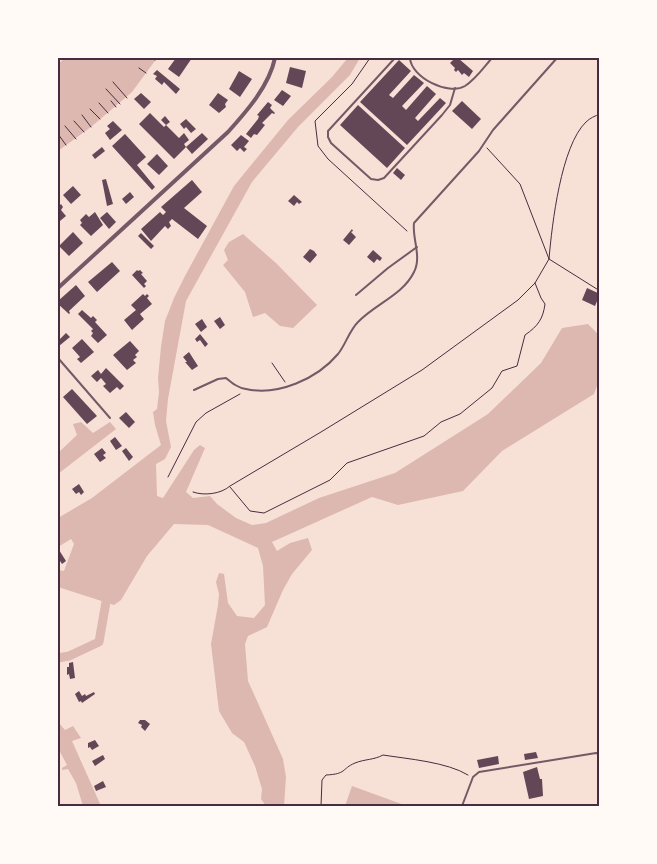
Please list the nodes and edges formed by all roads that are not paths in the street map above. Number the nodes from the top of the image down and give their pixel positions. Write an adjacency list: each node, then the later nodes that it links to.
1 (275, 58): 8 (street)
2 (395, 58): 6 (lane)
3 (410, 58): 6 (lane)
4 (492, 58): 6 (lane)
5 (557, 58): 7 (lane)
6 (455, 88)
7 (417, 247): 9 (lane); 11 (lane)
8 (58, 288)
9 (356, 295)
10 (58, 358): 12 (lane)
11 (194, 390)
12 (110, 418)
13 (600, 754): 14 (lane)
14 (462, 806)

